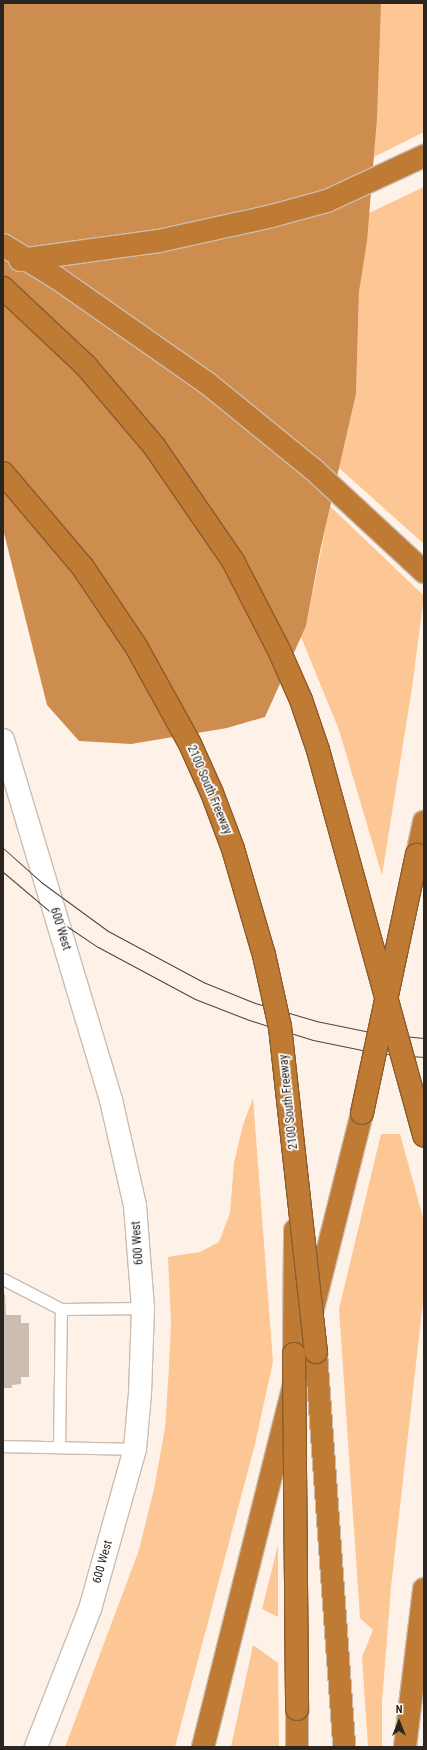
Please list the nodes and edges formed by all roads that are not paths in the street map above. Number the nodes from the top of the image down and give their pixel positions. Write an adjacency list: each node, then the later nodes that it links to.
1 (424, 156): 3 (highway)
2 (3, 245): 6 (highway)
3 (3, 263)
4 (3, 288): 9 (highway, bridge)
5 (3, 473): 10 (highway, 2100 South Freeway, bridge)
6 (424, 572)
7 (3, 740): 13 (street, 600 West)
8 (424, 822): 19 (highway, bridge)
9 (424, 1136)
10 (295, 1158): 20 (highway, bridge); 21 (highway, bridge)
11 (3, 1279): 12 (lane)
12 (61, 1308): 13 (lane); 15 (lane)
13 (143, 1308): 16 (street, 600 West)
14 (3, 1446): 15 (lane)
15 (60, 1447): 16 (lane)
16 (135, 1449): 18 (street, 600 West)
17 (424, 1589): 22 (highway)
18 (36, 1747)
19 (203, 1747)
20 (297, 1747)
21 (344, 1747)
22 (405, 1747)

